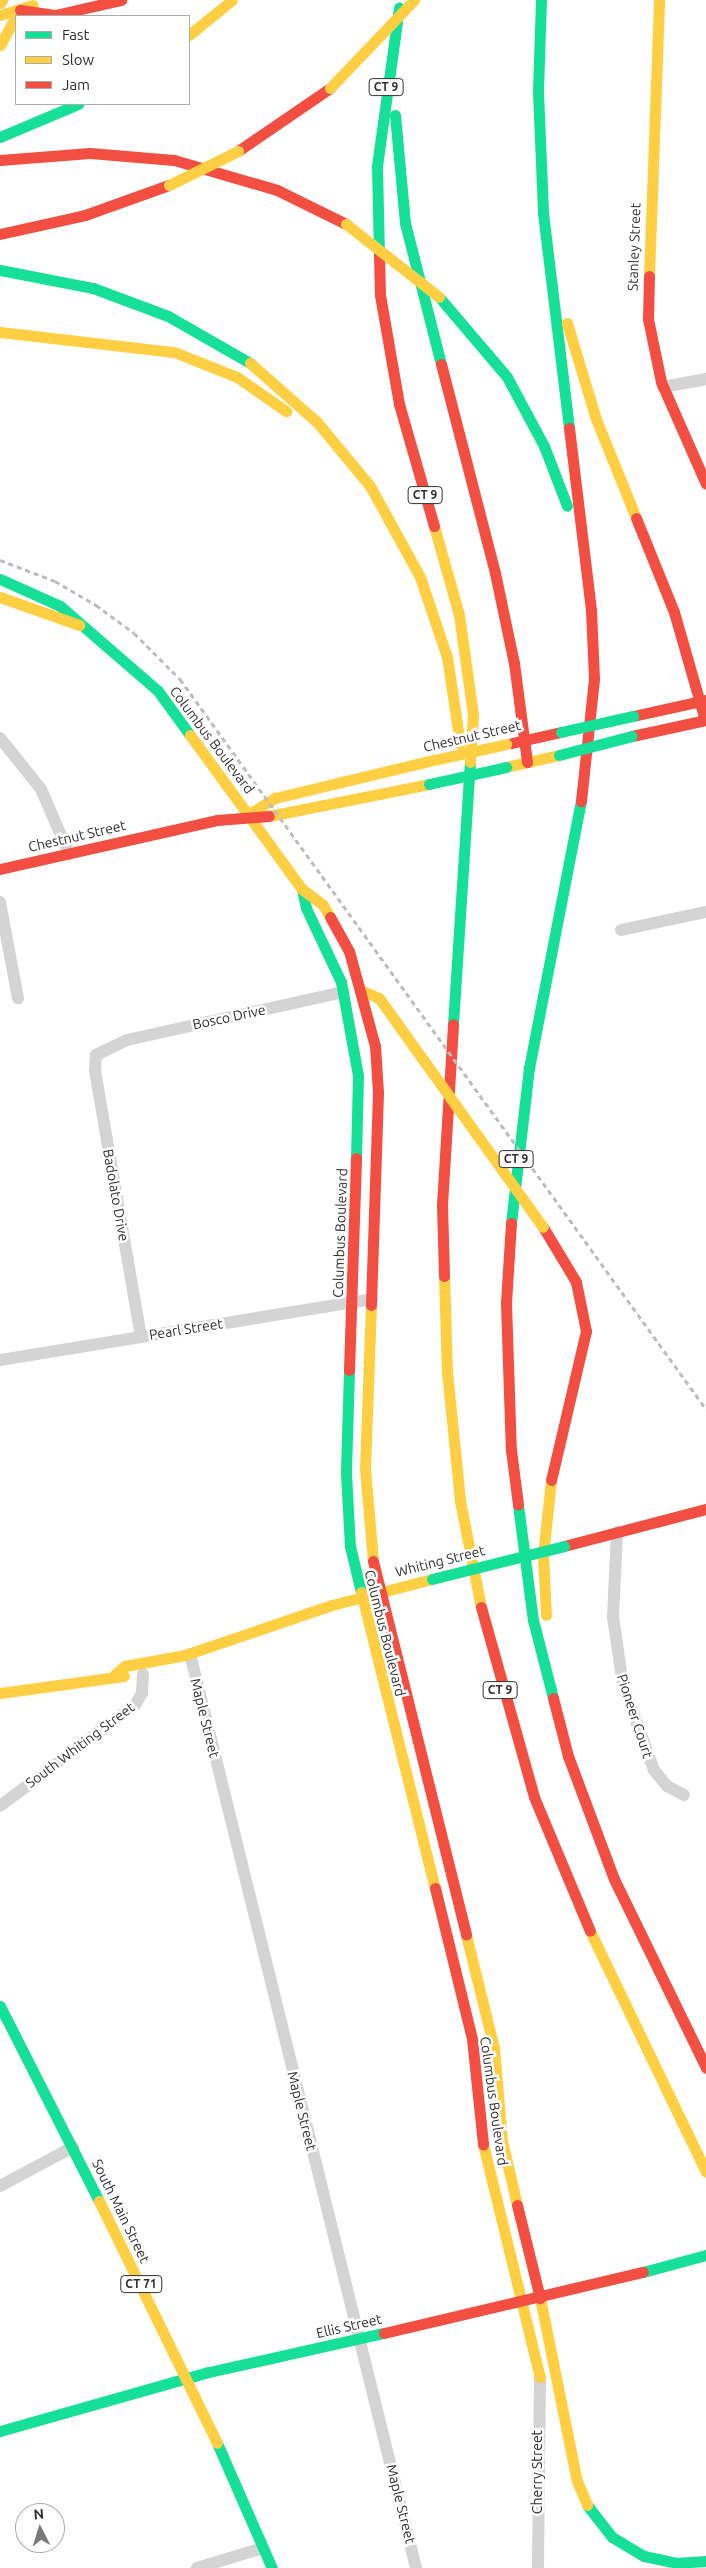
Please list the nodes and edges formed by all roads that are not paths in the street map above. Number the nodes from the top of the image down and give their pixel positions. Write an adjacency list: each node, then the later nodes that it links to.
1 (42, 0): 8 (main road)
2 (121, 0): 8 (main road)
3 (232, 0): 11 (main road)
4 (414, 0): 17 (main road, bridge)
5 (542, 0): 16 (main road, CT 9)
6 (659, 0): 21 (main road, Stanley Street)
7 (400, 4): 33 (main road); 36 (main road, CT 9)
8 (20, 11): 9 (main road)
9 (0, 15)
10 (15, 20): 12 (main road)
11 (190, 35)
12 (0, 45)
13 (76, 105): 14 (main road)
14 (0, 137)
15 (0, 160): 24 (main road, bridge)
16 (540, 162): 24 (main road, CT 9); 28 (main road)
17 (0, 234)
18 (0, 270): 23 (main road)
19 (0, 332): 23 (main road)
20 (706, 379): 21 (street)
21 (663, 387): 22 (main road, Stanley Street)
22 (706, 484)
23 (409, 553): 36 (main road)
24 (586, 568): 59 (main road, CT 9)
25 (0, 579): 27 (main road, Columbus Boulevard)
26 (0, 597): 27 (main road, Columbus Boulevard)
27 (81, 625): 35 (main road, Columbus Boulevard)
28 (684, 643): 29 (main road); 30 (main road)
29 (704, 670)
30 (703, 700): 31 (main road); 33 (main road, Chestnut Street, bridge)
31 (706, 720): 34 (main road, Chestnut Street, bridge)
32 (0, 738): 37 (street)
33 (525, 740): 34 (main road); 35 (main road, Chestnut Street, bridge)
34 (527, 762): 35 (main road, Chestnut Street, bridge)
35 (249, 814): 37 (main road, Chestnut Street); 39 (main road, Columbus Boulevard)
36 (467, 823): 67 (main road, CT 9)
37 (69, 854): 38 (main road, Chestnut Street)
38 (0, 869)
39 (302, 888): 43 (main road, Columbus Boulevard); 44 (main road, Columbus Boulevard)
40 (0, 902): 45 (street)
41 (706, 912): 42 (street)
42 (621, 930)
43 (363, 991): 44 (main road, Bosco Drive); 47 (main road, Columbus Boulevard); 59 (main road, bridge)
44 (344, 992): 46 (street, Bosco Drive); 48 (main road, Columbus Boulevard)
45 (18, 998)
46 (98, 1053): 49 (street, Badolato Drive)
47 (372, 1299): 48 (street, Pearl Street); 53 (main road, Columbus Boulevard)
48 (352, 1302): 49 (street, Pearl Street); 54 (main road, Columbus Boulevard)
49 (140, 1337): 50 (street, Pearl Street)
50 (0, 1360)
51 (706, 1509): 52 (main road, Whiting Street)
52 (617, 1532): 53 (main road, Whiting Street, bridge); 60 (street, Pioneer Court)
53 (379, 1592): 54 (main road, Whiting Street); 62 (main road, Columbus Boulevard)
54 (360, 1597): 55 (main road, Whiting Street); 63 (main road, Columbus Boulevard)
55 (187, 1655): 56 (main road, Whiting Street); 57 (main road, Whiting Street); 72 (street, Maple Street)
56 (115, 1674): 57 (main road, Whiting Street); 58 (main road, Whiting Street)
57 (143, 1674): 61 (street, South Whiting Street)
58 (0, 1693)
59 (551, 1696): 65 (main road, CT 9)
60 (684, 1795)
61 (0, 1806)
62 (480, 1993): 63 (main road); 70 (main road, Columbus Boulevard)
63 (461, 1997): 71 (main road, Columbus Boulevard)
64 (0, 2006): 66 (main road, South Main Street / CT 71)
65 (706, 2068)
66 (73, 2147): 68 (street); 74 (main road, South Main Street / CT 71)
67 (706, 2172)
68 (0, 2186)
69 (706, 2255): 70 (main road, Ellis Street)
70 (540, 2298): 71 (main road, Ellis Street); 78 (main road, Columbus Boulevard)
71 (522, 2302): 72 (main road, Ellis Street); 73 (main road, Columbus Boulevard)
72 (360, 2339): 74 (main road, Ellis Street); 81 (street, Maple Street)
73 (540, 2377): 76 (main road, Columbus Boulevard); 82 (street, Cherry Street)
74 (189, 2378): 75 (main road, Ellis Street); 77 (main road, South Main Street / CT 71)
75 (0, 2431)
76 (554, 2440)
77 (263, 2548): 79 (street); 80 (main road, South Main Street / CT 71)
78 (706, 2561)
79 (197, 2568)
80 (272, 2568)
81 (416, 2568)
82 (538, 2568)

